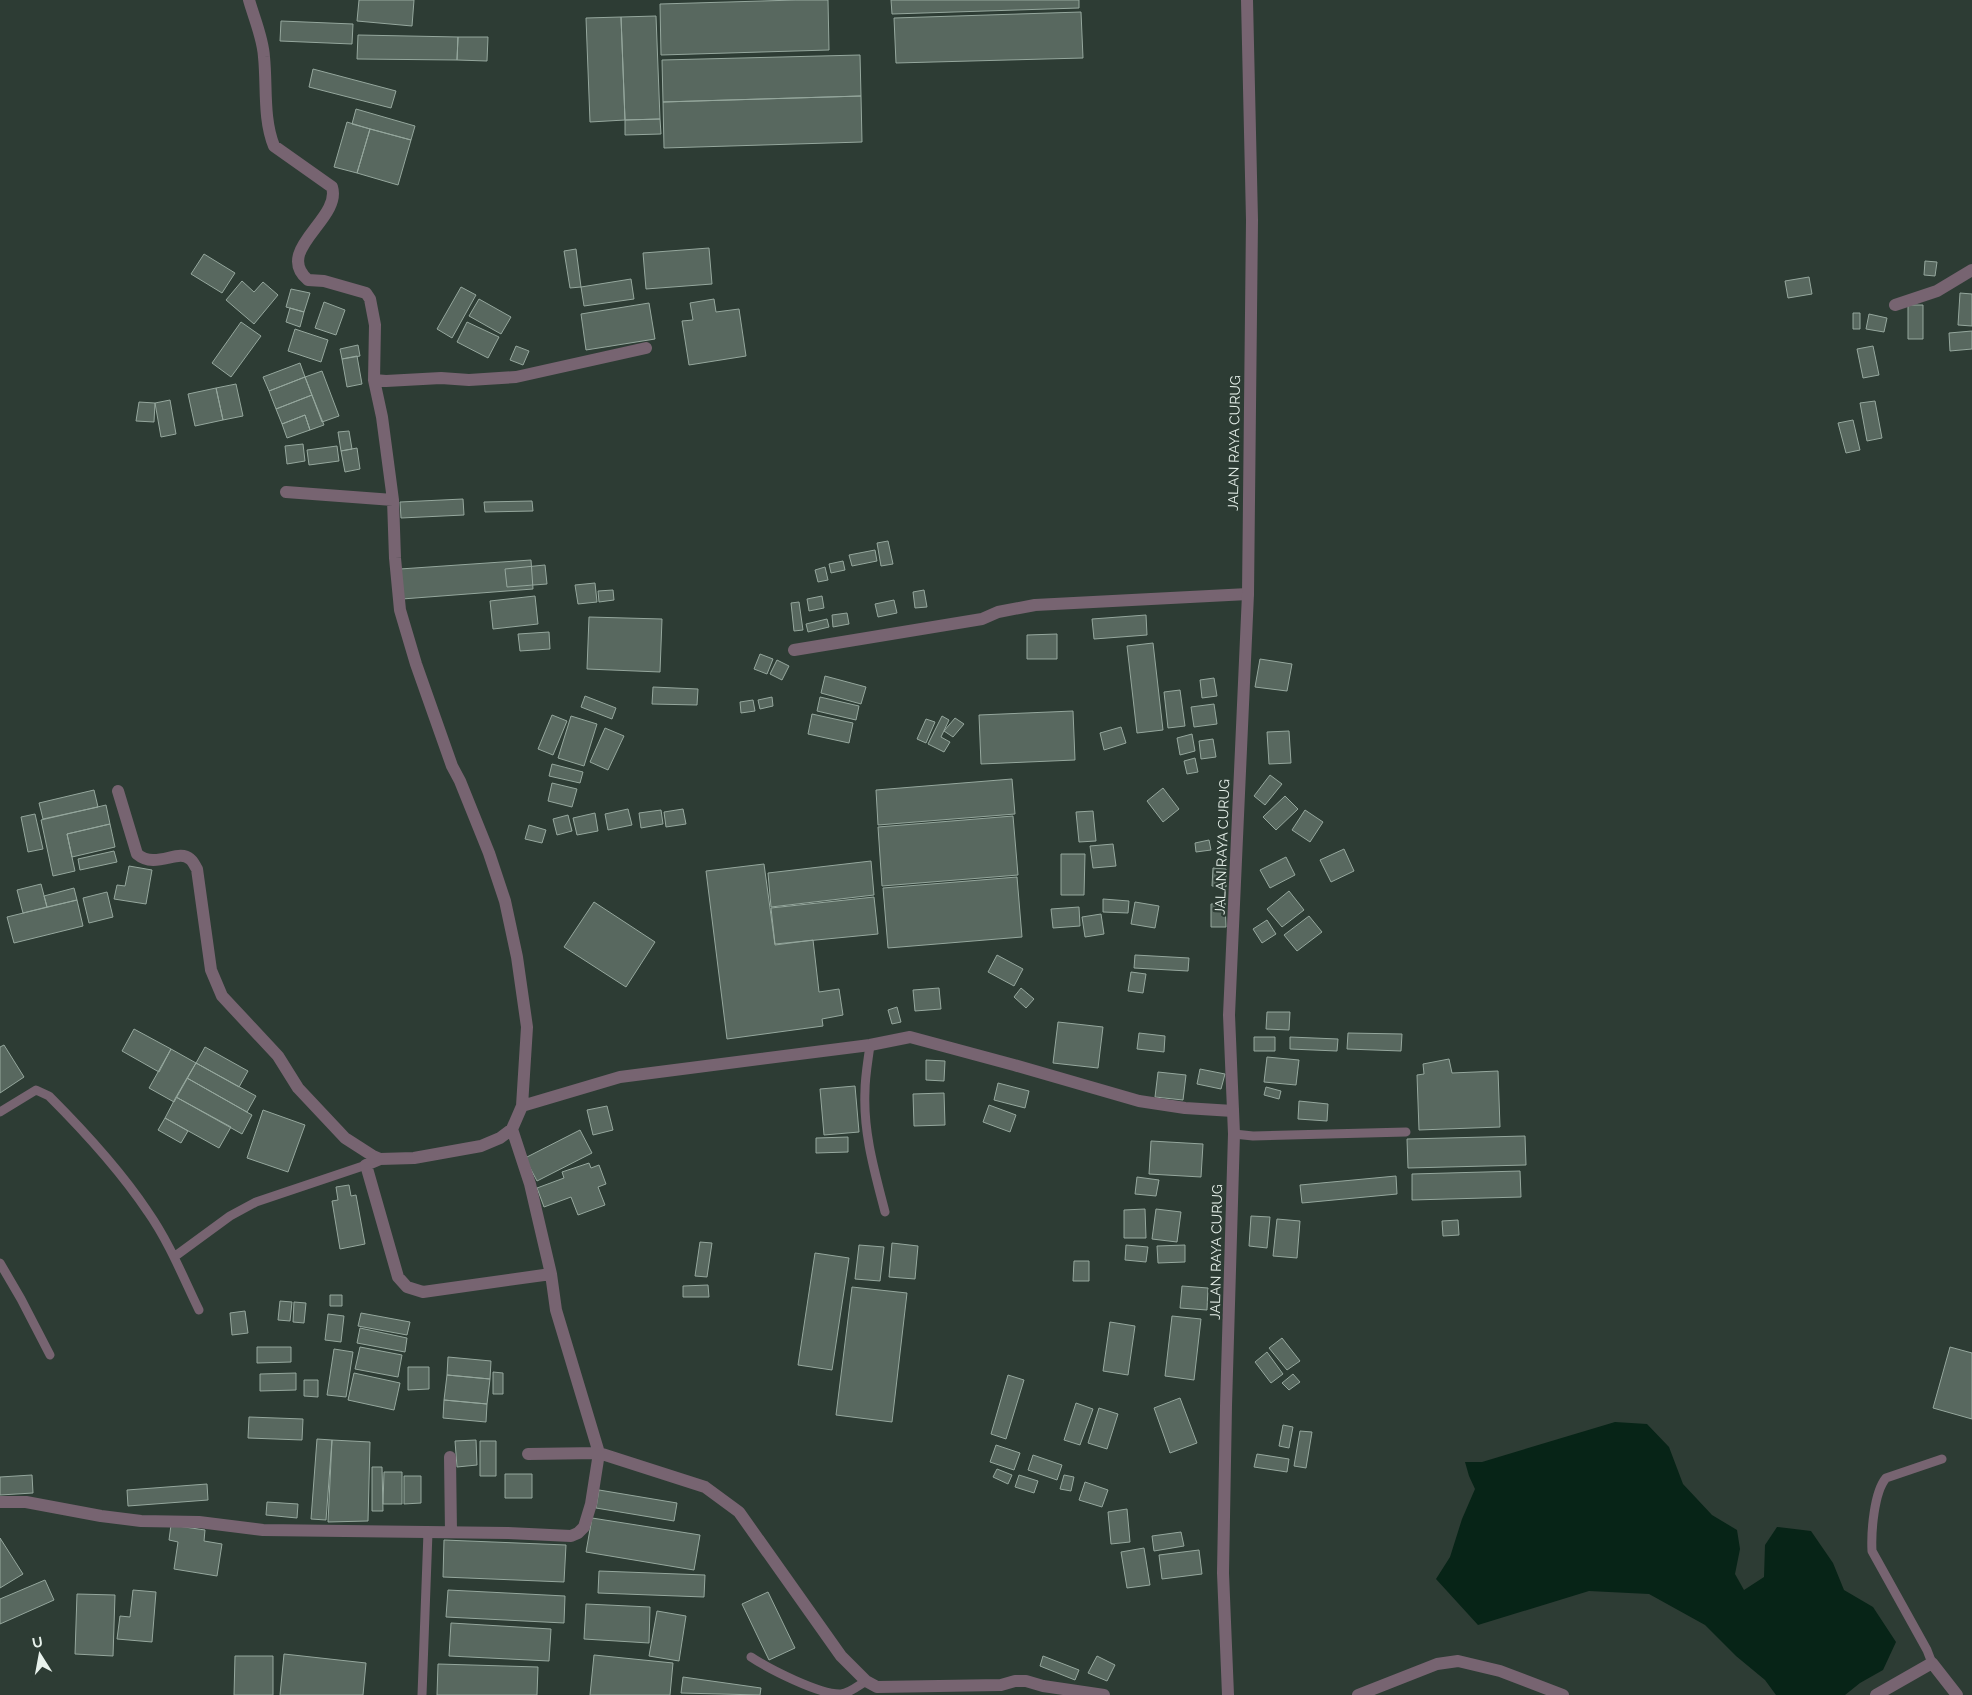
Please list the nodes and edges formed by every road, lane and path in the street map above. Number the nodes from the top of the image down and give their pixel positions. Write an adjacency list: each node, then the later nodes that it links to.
1 (249, 0): 6 (street)
2 (1248, 0): 9 (street, JALAN RAYA CURUG)
3 (1972, 270): 4 (street)
4 (1895, 305)
5 (646, 348): 6 (street)
6 (374, 380): 8 (street)
7 (286, 492): 8 (street)
8 (393, 500): 13 (street)
9 (1248, 594): 10 (street); 14 (street, JALAN RAYA CURUG)
10 (794, 650)
11 (118, 791): 19 (street)
12 (870, 1046): 13 (street); 14 (street); 21 (lane)
13 (522, 1106): 16 (street)
14 (1233, 1111): 18 (street, JALAN RAYA CURUG)
15 (0, 1112): 22 (lane)
16 (512, 1128): 19 (street); 24 (street)
17 (1406, 1132): 18 (lane)
18 (1234, 1134): 39 (street, JALAN RAYA CURUG)
19 (380, 1159): 20 (street)
20 (366, 1166): 22 (lane); 24 (street)
21 (885, 1212)
22 (174, 1256): 25 (lane)
23 (0, 1263): 26 (lane)
24 (551, 1274): 27 (street)
25 (199, 1310)
26 (50, 1355)
27 (599, 1453): 28 (street); 33 (street); 36 (street)
28 (528, 1454)
29 (450, 1457): 33 (street)
30 (1942, 1459): 35 (lane)
31 (0, 1502): 32 (street)
32 (428, 1532): 33 (street); 37 (lane)
33 (451, 1532)
34 (751, 1657): 36 (lane)
35 (1932, 1663): 42 (street); 43 (street)
36 (866, 1681): 38 (street)
37 (422, 1695)
38 (1104, 1695)
39 (1228, 1695)
40 (1358, 1695): 41 (street)
41 (1563, 1695)
42 (1876, 1695)
43 (1957, 1695)

